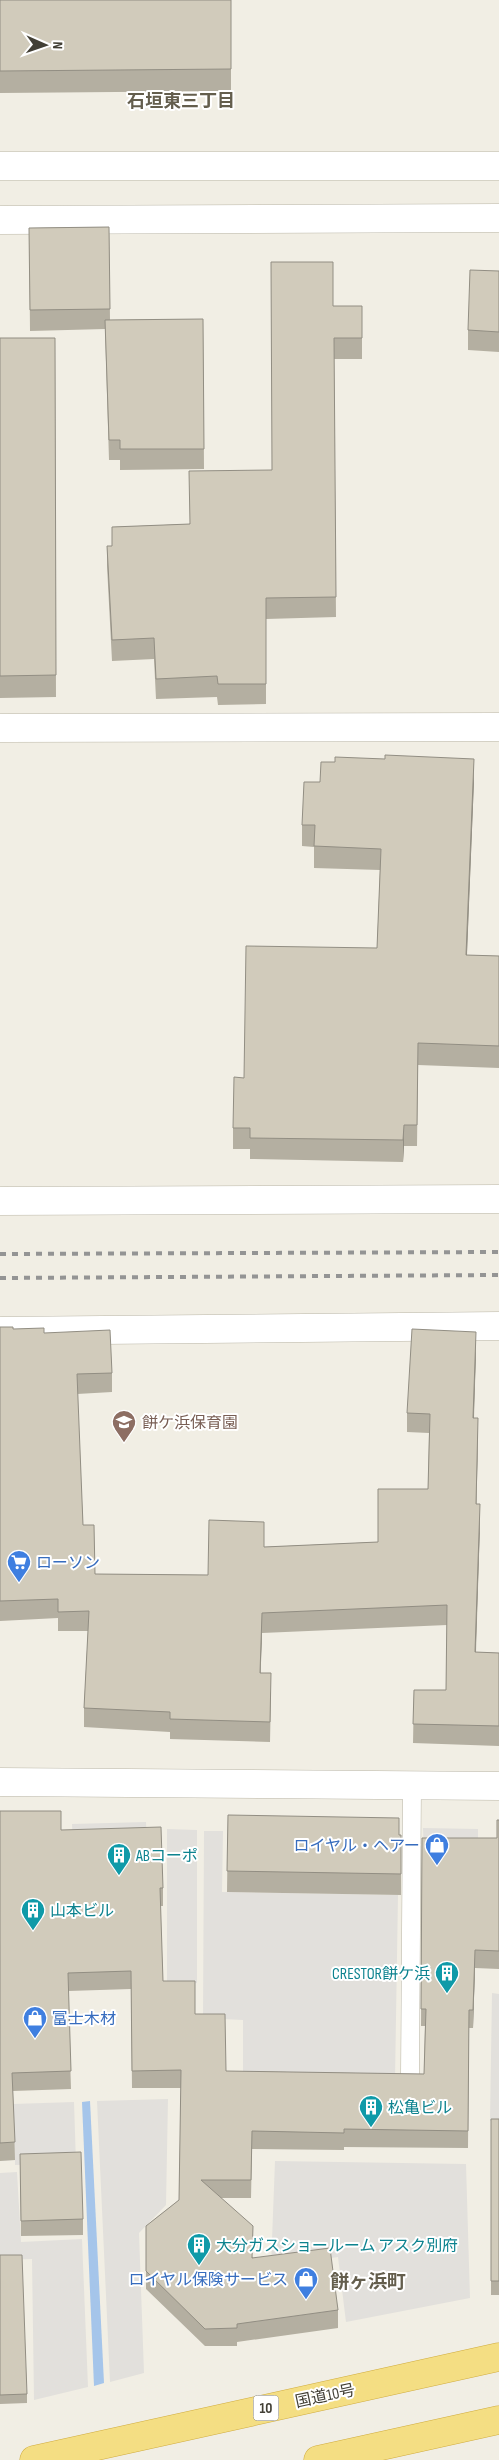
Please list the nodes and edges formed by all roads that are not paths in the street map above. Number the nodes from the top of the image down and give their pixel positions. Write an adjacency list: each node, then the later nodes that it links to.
1 (0, 166): 2 (street)
2 (499, 166)
3 (499, 218): 4 (street)
4 (0, 220)
5 (499, 727): 6 (street)
6 (0, 728)
7 (499, 1200): 8 (street)
8 (0, 1201)
9 (499, 1326): 10 (street)
10 (0, 1331)
11 (0, 1782): 12 (street)
12 (412, 1786): 13 (street); 14 (lane)
13 (499, 1786)
14 (410, 2075)
15 (499, 2357): 18 (highway, 国道10号 / 10)
16 (499, 2420): 17 (highway)
17 (358, 2456): 19 (highway)
18 (34, 2460)
19 (318, 2460)

